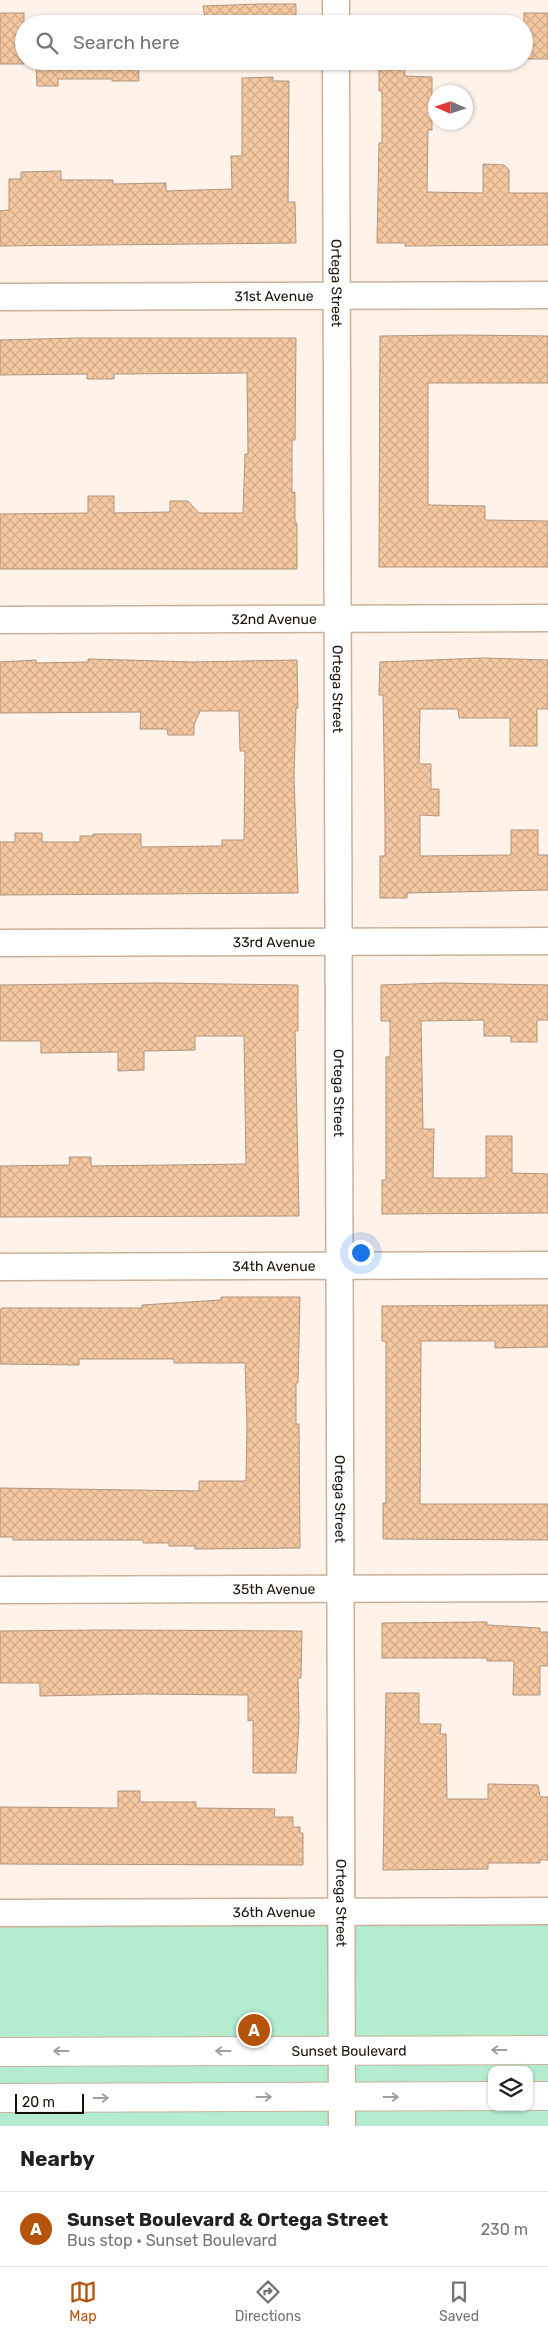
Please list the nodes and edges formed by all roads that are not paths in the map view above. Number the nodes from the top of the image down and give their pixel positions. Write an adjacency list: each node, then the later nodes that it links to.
1 (336, 0): 2 (street)
2 (336, 15)
3 (336, 70): 5 (street, Ortega Street)
4 (548, 295): 5 (street, 31st Avenue)
5 (337, 296): 6 (street, 31st Avenue); 8 (street, Ortega Street)
6 (0, 297)
7 (548, 618): 8 (street, 32nd Avenue)
8 (338, 619): 9 (street, 32nd Avenue); 11 (street, Ortega Street)
9 (0, 620)
10 (548, 941): 11 (street, 33rd Avenue)
11 (339, 942): 12 (street, 33rd Avenue); 14 (street, Ortega Street)
12 (0, 943)
13 (548, 1265): 14 (street, 34th Avenue)
14 (340, 1266): 15 (street, 34th Avenue); 17 (street, Ortega Street)
15 (0, 1267)
16 (548, 1588): 17 (street, 35th Avenue)
17 (341, 1589): 18 (street, 35th Avenue); 19 (street, Ortega Street)
18 (0, 1590)
19 (342, 1912): 20 (street, 36th Avenue); 21 (street, 36th Avenue); 22 (street, Ortega Street)
20 (548, 1912)
21 (0, 1913)
22 (342, 2050): 23 (main road, Sunset Boulevard, one-way to 22); 24 (main road, Sunset Boulevard, one-way to 24); 28 (street, Ortega Street)
23 (548, 2050)
24 (0, 2052)
25 (488, 2096): 28 (main road, one-way to 25)
26 (533, 2096): 27 (main road)
27 (548, 2096)
28 (342, 2097): 29 (main road, one-way to 28); 30 (street, Ortega Street)
29 (0, 2098)
30 (342, 2126)

